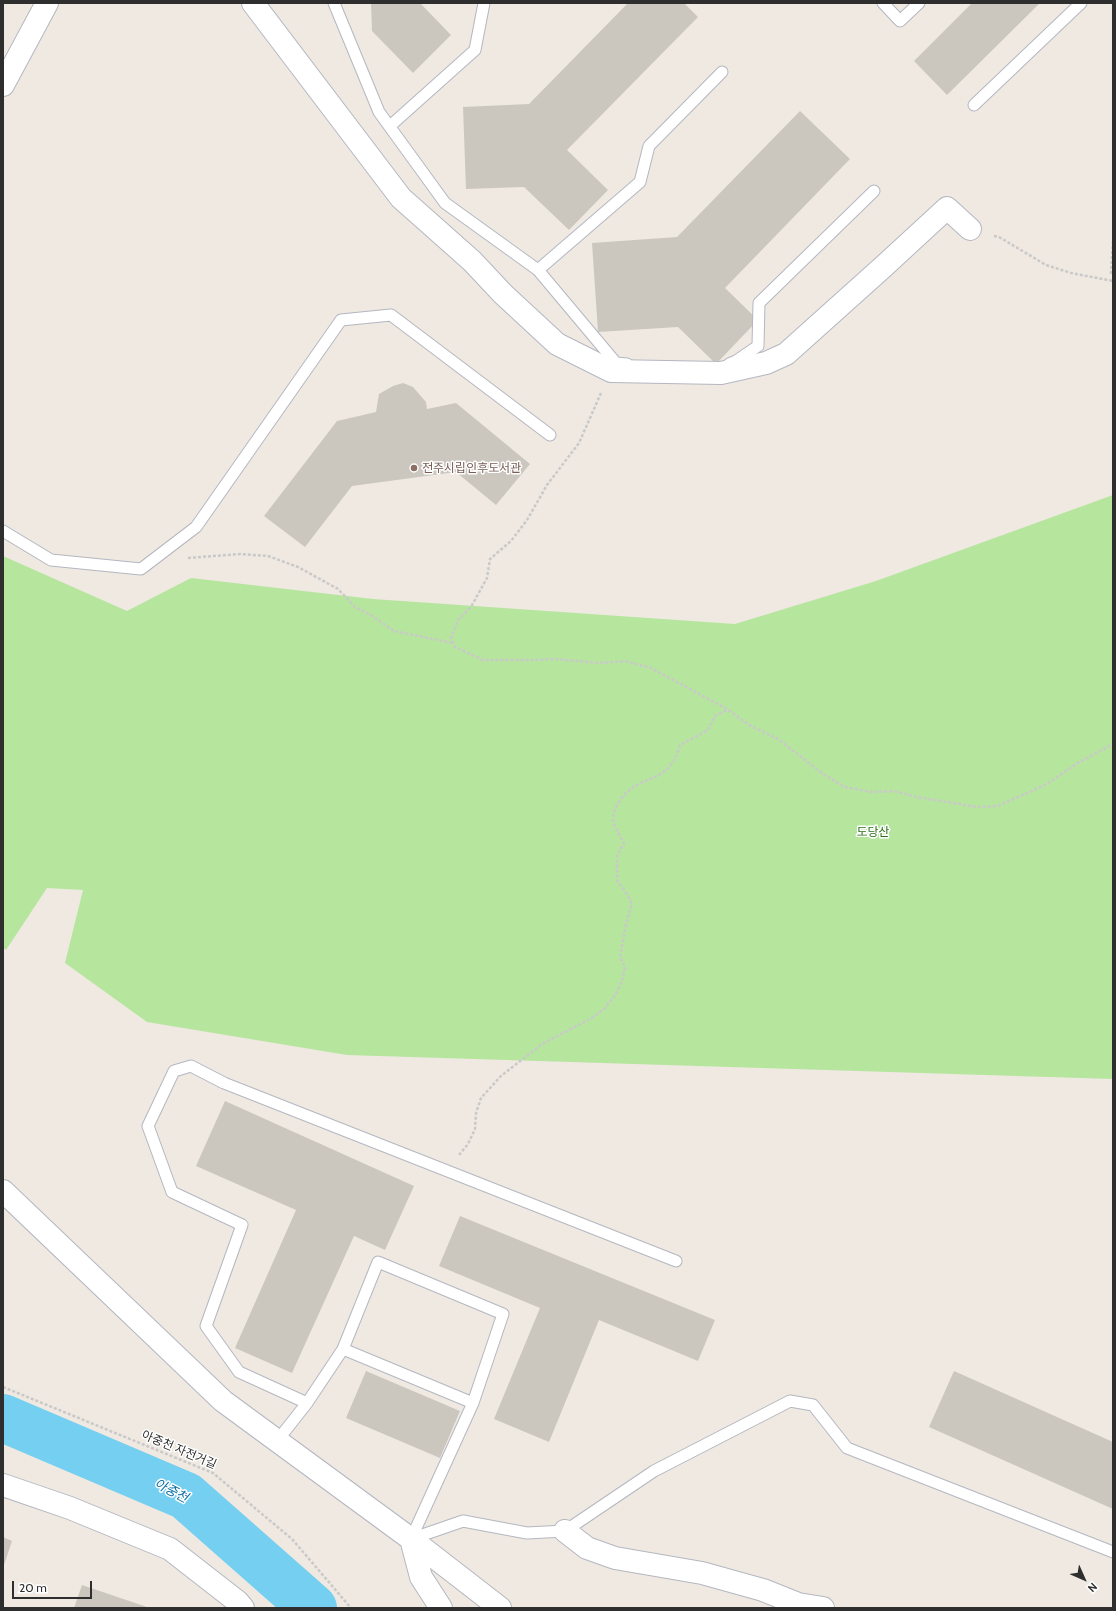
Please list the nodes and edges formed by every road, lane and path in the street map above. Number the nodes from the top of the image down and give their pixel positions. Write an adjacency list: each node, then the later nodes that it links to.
1 (47, 3): 9 (street)
2 (254, 3): 18 (street)
3 (334, 3): 11 (lane)
4 (484, 3): 11 (lane)
5 (883, 3): 6 (lane)
6 (919, 3)
7 (1081, 3): 10 (lane)
8 (722, 72): 15 (lane)
9 (3, 85)
10 (974, 105)
11 (390, 126): 15 (lane)
12 (874, 192): 15 (lane)
13 (970, 229): 17 (path); 18 (street)
14 (1113, 242): 16 (path)
15 (538, 270)
16 (1113, 275)
17 (1113, 281)
18 (619, 371): 22 (path)
19 (550, 435): 21 (lane)
20 (3, 531): 21 (lane)
21 (160, 555): 22 (path)
22 (454, 643): 23 (path)
23 (727, 709): 24 (path); 25 (path)
24 (1113, 744)
25 (451, 1172): 27 (lane); 30 (lane)
26 (3, 1191): 32 (street)
27 (676, 1261)
28 (343, 1349): 30 (lane); 31 (lane); 31 (lane)
29 (3, 1387): 38 (path, 아중천 자전거길)
30 (307, 1403): 32 (lane)
31 (474, 1403): 35 (lane)
32 (277, 1441): 35 (street)
33 (3, 1485): 37 (street)
34 (565, 1531): 35 (lane); 36 (lane); 41 (street)
35 (411, 1539): 39 (street); 40 (street)
36 (1113, 1552)
37 (243, 1608)
38 (351, 1608)
39 (441, 1608)
40 (500, 1608)
41 (823, 1608)

